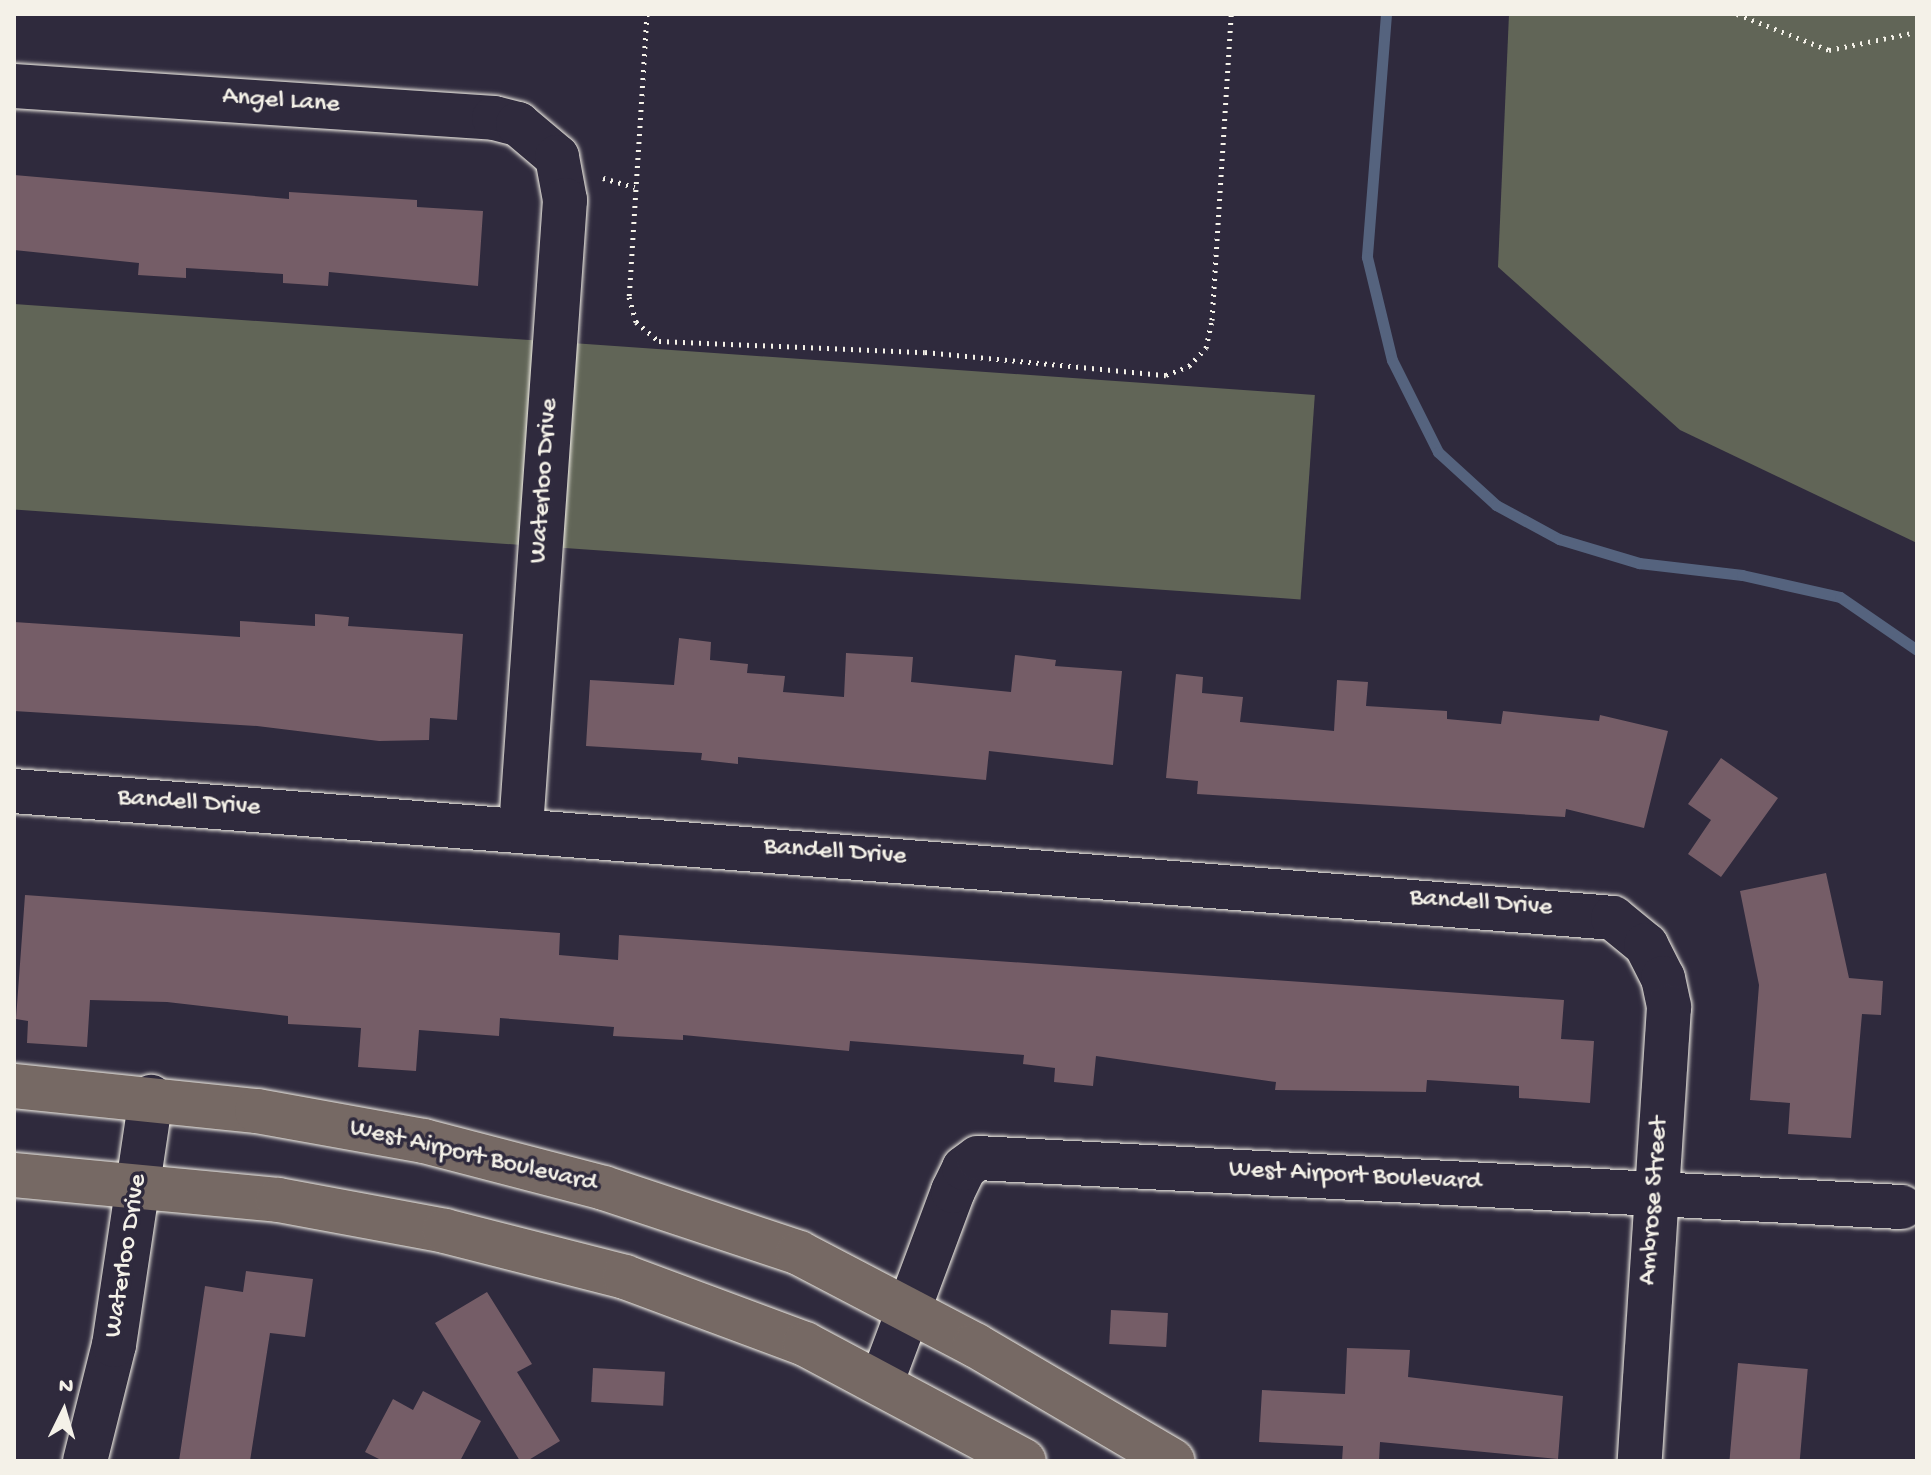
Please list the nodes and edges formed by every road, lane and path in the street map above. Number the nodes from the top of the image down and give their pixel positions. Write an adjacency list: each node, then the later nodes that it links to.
1 (647, 14): 2 (path)
2 (1231, 14)
3 (1737, 14): 4 (path)
4 (1917, 32)
5 (14, 86): 6 (street, Angel Lane)
6 (542, 141): 8 (street, Waterloo Drive)
7 (14, 791): 8 (street, Bandell Drive)
8 (521, 828): 9 (street, Bandell Drive)
9 (1646, 945): 14 (street, Ambrose Street)
10 (14, 1086): 11 (main road, West Airport Boulevard)
11 (151, 1097): 13 (street, Waterloo Drive); 16 (main road, West Airport Boulevard)
12 (14, 1175): 13 (main road)
13 (138, 1185): 17 (main road); 18 (street, Waterloo Drive)
14 (1654, 1195): 15 (street, West Airport Boulevard); 16 (street, West Airport Boulevard); 21 (street, Ambrose Street)
15 (1902, 1207)
16 (910, 1311): 17 (street, West Airport Boulevard); 20 (main road, West Airport Boulevard)
17 (882, 1381): 19 (main road)
18 (85, 1461)
19 (1024, 1461)
20 (1173, 1461)
21 (1640, 1461)

